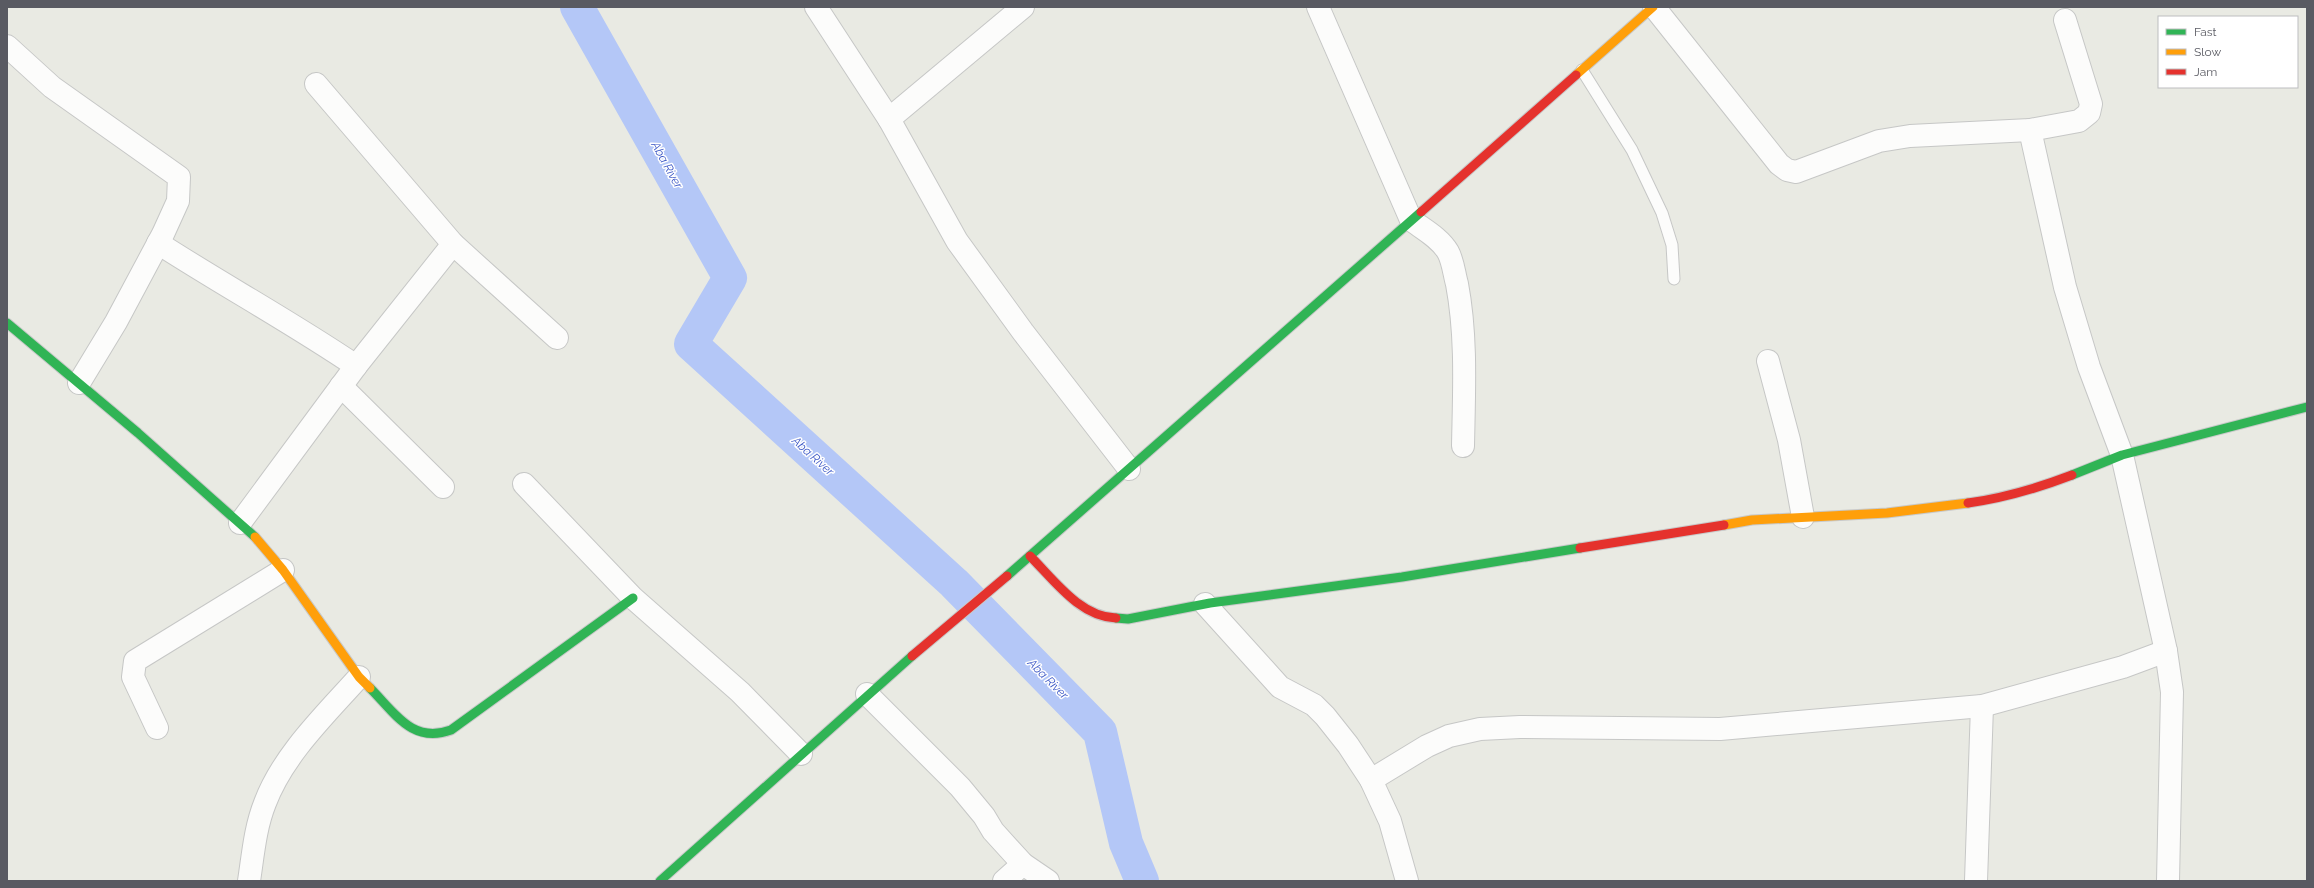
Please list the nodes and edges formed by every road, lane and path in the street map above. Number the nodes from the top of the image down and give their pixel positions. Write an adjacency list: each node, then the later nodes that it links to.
1 (816, 7): 9 (street)
2 (1318, 7): 11 (street)
3 (1654, 7): 7 (street); 10 (street)
4 (1021, 8): 9 (street)
5 (2065, 20): 10 (street)
6 (7, 46): 12 (street)
7 (1582, 70): 11 (street); 14 (lane)
8 (316, 84): 13 (street)
9 (889, 118): 24 (street)
10 (2030, 130): 23 (street)
11 (1411, 220): 22 (street); 24 (street)
12 (158, 244): 18 (street); 19 (street)
13 (453, 244): 16 (street); 18 (street)
14 (1674, 279)
15 (7, 324): 19 (street)
16 (557, 338)
17 (1768, 361): 27 (street)
18 (356, 366): 20 (street)
19 (79, 382): 28 (street)
20 (341, 386): 26 (street); 28 (street)
21 (2307, 407): 23 (street)
22 (1463, 446)
23 (2122, 455): 27 (street); 33 (street)
24 (1129, 468): 29 (street)
25 (524, 484): 31 (street)
26 (443, 487)
27 (1803, 517): 32 (street)
28 (240, 523): 30 (street)
29 (1030, 556): 32 (street); 35 (street)
30 (282, 570): 34 (street); 37 (street)
31 (633, 598): 34 (street); 38 (street)
32 (1205, 604): 39 (street)
33 (2166, 651): 36 (street); 47 (street)
34 (359, 677): 41 (street)
35 (867, 694): 38 (street); 40 (street)
36 (1982, 706): 39 (street); 46 (street)
37 (157, 728)
38 (801, 754): 42 (street)
39 (1371, 780): 45 (street)
40 (1023, 864): 43 (street); 44 (street)
41 (249, 881)
42 (660, 881)
43 (1004, 881)
44 (1048, 881)
45 (1407, 881)
46 (1976, 881)
47 (2168, 881)

